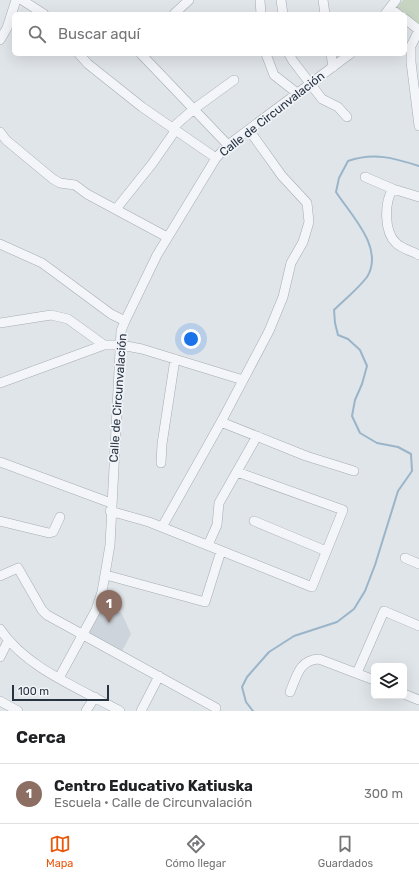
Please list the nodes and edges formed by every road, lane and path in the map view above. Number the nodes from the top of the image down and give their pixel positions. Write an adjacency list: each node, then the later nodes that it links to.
1 (16, 0): 10 (street)
2 (22, 0): 11 (street)
3 (189, 0): 12 (street)
4 (260, 0): 13 (street)
5 (281, 0): 14 (street)
6 (323, 0): 15 (street)
7 (396, 0): 8 (street)
8 (387, 11)
9 (12, 12): 18 (street)
10 (12, 12)
11 (41, 12)
12 (176, 12)
13 (261, 12)
14 (283, 12)
15 (325, 12)
16 (407, 21): 17 (street)
17 (419, 30): 31 (street)
18 (0, 40)
19 (81, 56): 32 (street)
20 (142, 56): 29 (street)
21 (267, 56): 28 (street)
22 (290, 56): 27 (street)
23 (331, 56): 25 (street)
24 (347, 56): 25 (street, Calle de Circunvalación)
25 (333, 67): 27 (street, Calle de Circunvalación)
26 (234, 80): 29 (street)
27 (310, 84): 28 (street, Calle de Circunvalación); 30 (street)
28 (297, 93): 33 (street, Calle de Circunvalación)
29 (194, 109): 32 (street); 35 (street)
30 (347, 117)
31 (419, 126)
32 (173, 130): 36 (street); 40 (street)
33 (249, 130): 35 (street, Calle de Circunvalación); 49 (street)
34 (0, 132): 40 (street)
35 (228, 145): 36 (street, Calle de Circunvalación)
36 (216, 158): 41 (street, Calle de Circunvalación)
37 (365, 177): 38 (street)
38 (394, 189): 39 (street); 43 (street)
39 (419, 196)
40 (116, 209): 41 (street)
41 (167, 237): 44 (street, Calle de Circunvalación)
42 (0, 244): 44 (street)
43 (419, 255)
44 (125, 320): 46 (street, Calle de Circunvalación)
45 (0, 323): 47 (street)
46 (121, 344): 47 (street); 48 (street); 57 (street, Calle de Circunvalación)
47 (104, 345): 50 (street)
48 (175, 359): 49 (street); 54 (street)
49 (242, 380): 51 (street)
50 (0, 382)
51 (221, 422): 52 (street); 61 (street)
52 (257, 436): 55 (street); 56 (street)
53 (0, 462): 57 (street)
54 (161, 463)
55 (354, 471)
56 (237, 472): 62 (street); 64 (street)
57 (110, 507): 61 (street); 67 (street, Calle de Circunvalación)
58 (60, 517): 59 (street)
59 (0, 521)
60 (254, 522): 64 (street)
61 (162, 528): 62 (street)
62 (208, 545): 63 (street)
63 (222, 551): 64 (street); 67 (street)
64 (326, 551)
65 (405, 558): 66 (street)
66 (419, 564)
67 (106, 575): 71 (street, Calle de Circunvalación)
68 (0, 576): 71 (street)
69 (419, 626): 74 (street)
70 (0, 629): 72 (street)
71 (83, 634): 75 (street); 76 (street, Calle de Circunvalación)
72 (8, 641): 73 (street); 76 (street)
73 (0, 657)
74 (357, 673): 77 (street); 78 (street)
75 (159, 676): 83 (street); 87 (street)
76 (59, 678): 80 (street)
77 (371, 679)
78 (290, 692)
79 (407, 695): 81 (street)
80 (95, 697): 85 (street); 86 (street)
81 (419, 700)
82 (0, 701): 84 (street)
83 (216, 708)
84 (18, 711)
85 (86, 711)
86 (120, 711)
87 (141, 711)

